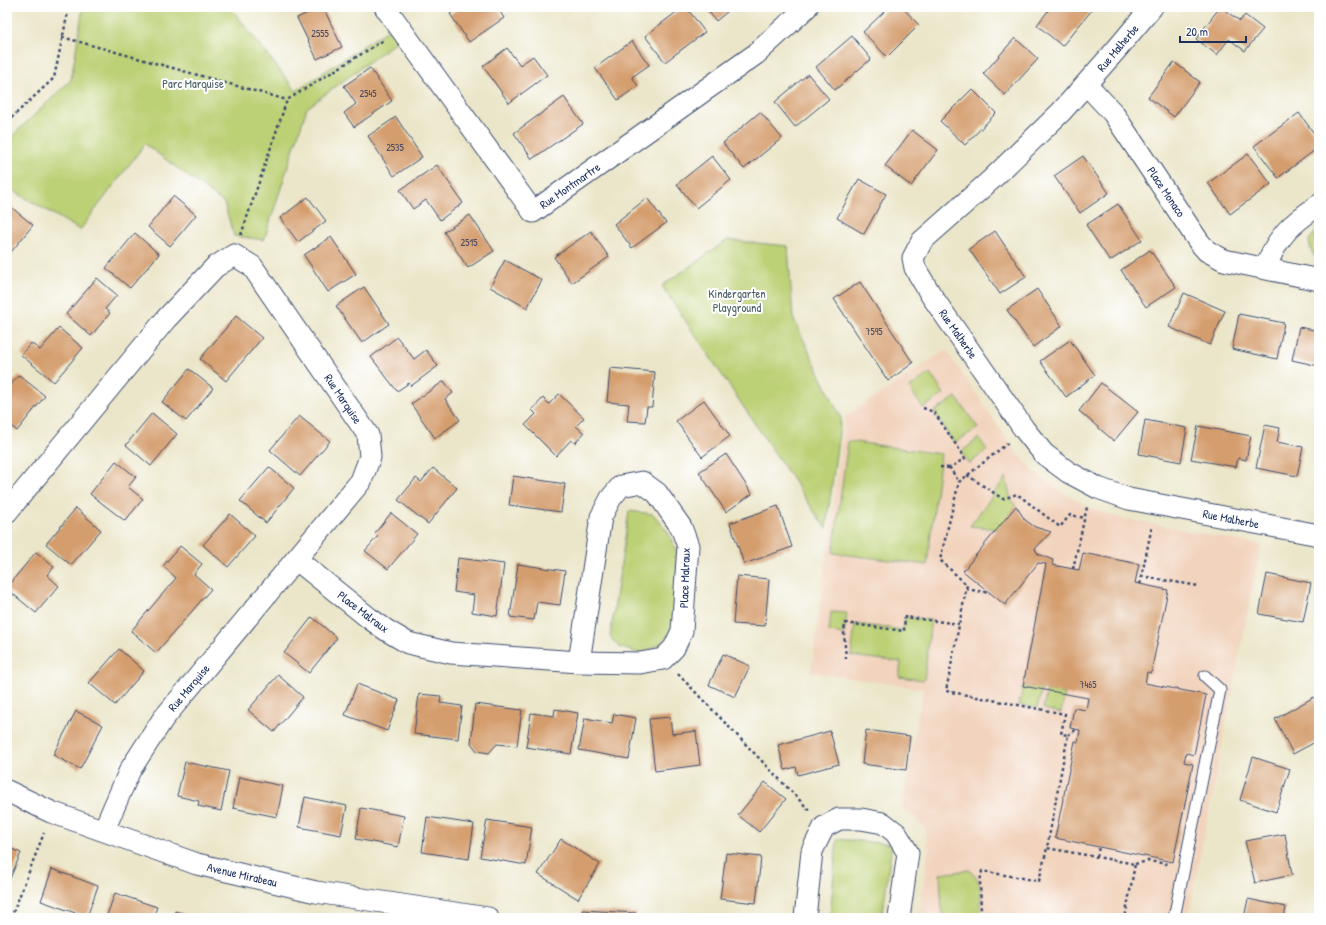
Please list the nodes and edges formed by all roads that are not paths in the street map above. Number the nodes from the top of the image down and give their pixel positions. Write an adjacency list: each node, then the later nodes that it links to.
1 (385, 7): 2 (street, Rue Montmartre)
2 (807, 7)
3 (1152, 7): 4 (street, Rue Malherbe)
4 (1086, 85): 6 (street, Place Monaco); 9 (street, Rue Malherbe)
5 (1319, 205): 6 (street)
6 (1266, 268): 7 (street, Place Monaco)
7 (1319, 280)
8 (7, 512): 10 (street, Rue Marquise)
9 (1319, 536)
10 (297, 560): 11 (street, Place Malraux); 14 (street, Rue Marquise)
11 (579, 662): 11 (street, Place Malraux)
12 (1205, 676): 18 (lane)
13 (7, 791): 14 (street, Avenue Mirabeau)
14 (104, 830): 15 (street, Avenue Mirabeau)
15 (488, 918)
16 (804, 918): 17 (street)
17 (899, 918)
18 (1174, 918)

